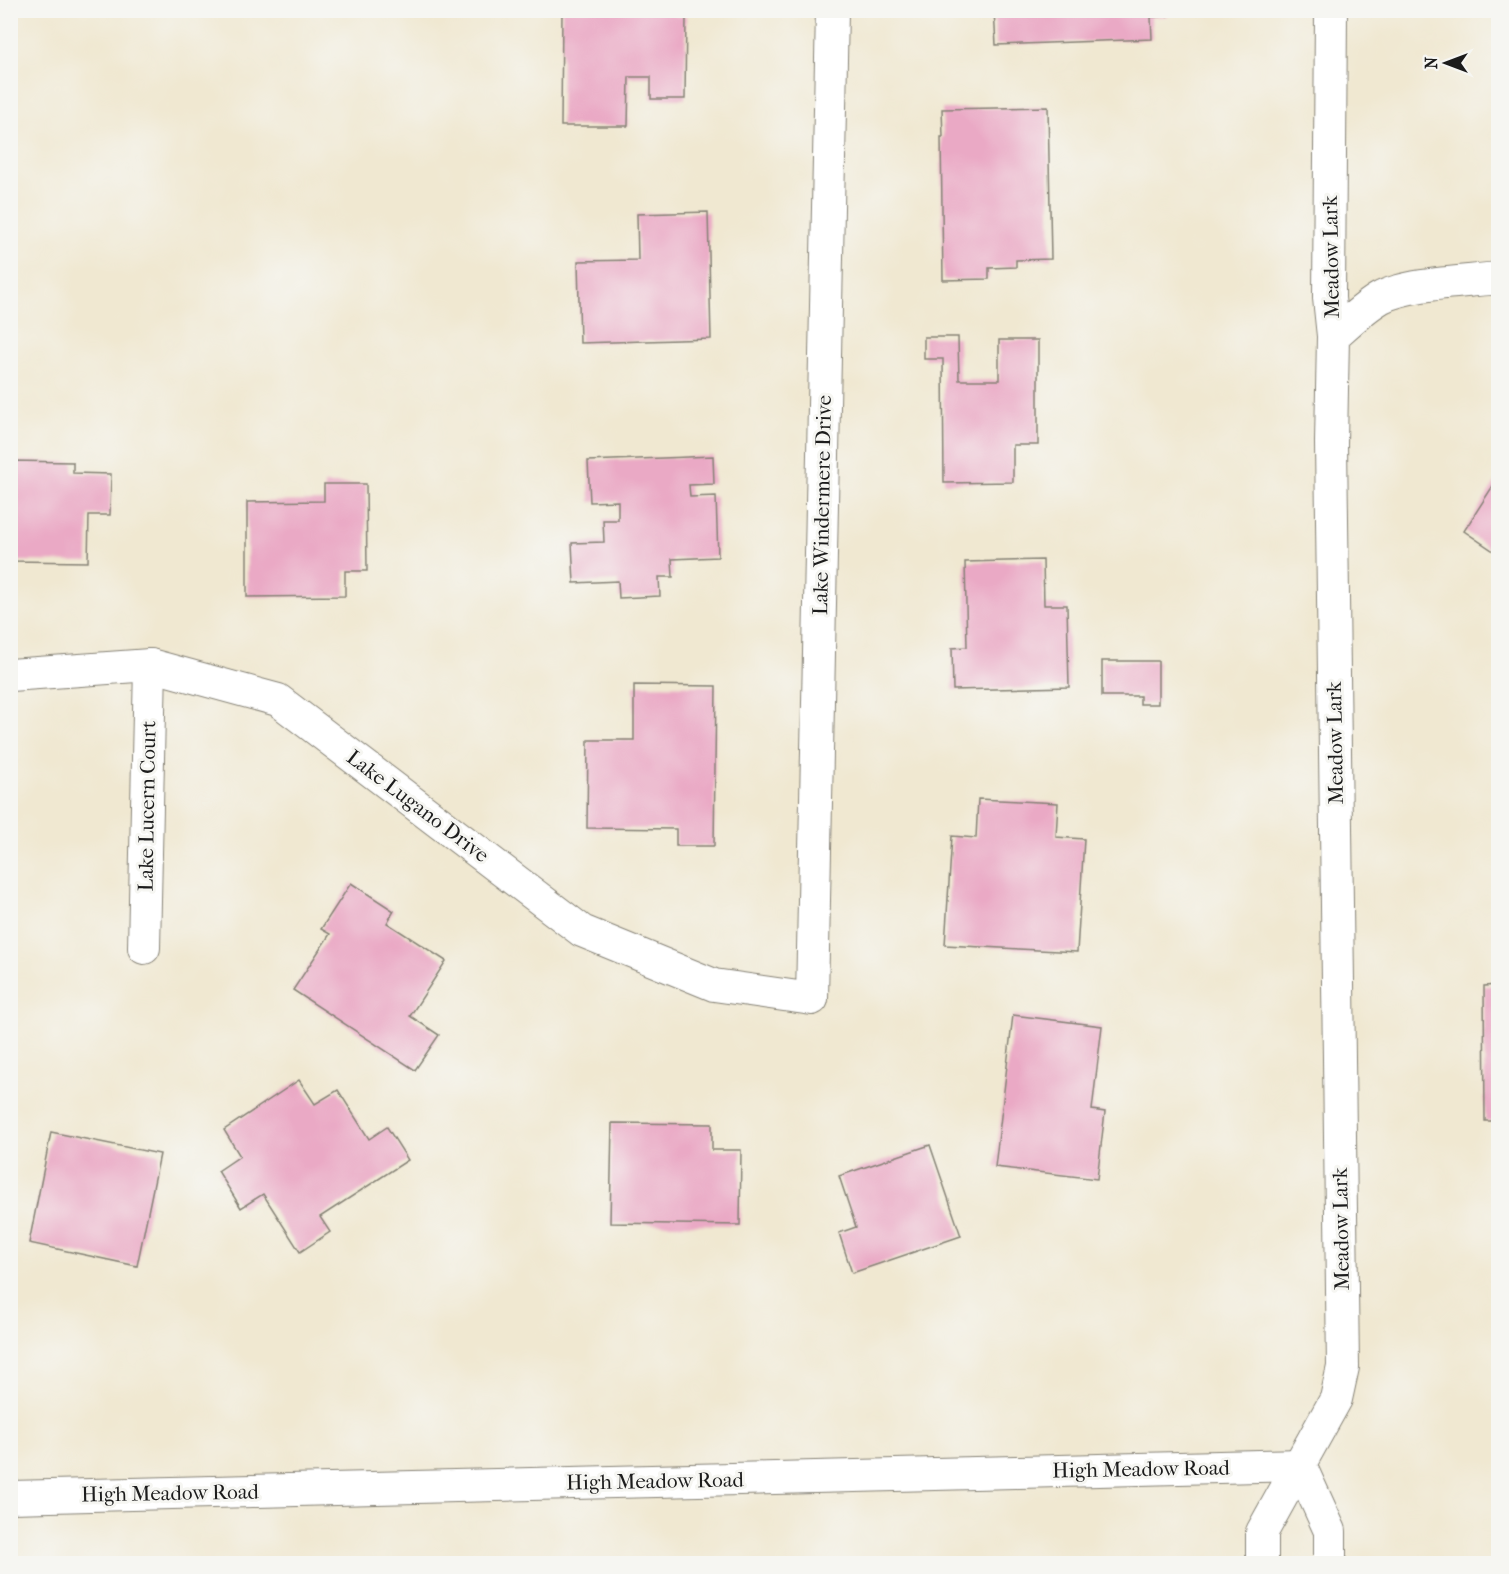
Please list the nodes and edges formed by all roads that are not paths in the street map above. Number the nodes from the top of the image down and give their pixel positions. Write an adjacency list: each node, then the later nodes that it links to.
1 (832, 10): 8 (street, Lake Windermere Drive)
2 (1331, 10): 4 (street, Meadow Lark)
3 (1498, 278): 4 (street)
4 (1333, 336): 9 (street, Meadow Lark)
5 (150, 664): 6 (street, Lake Lugano Drive); 7 (street, Lake Lucern Court); 8 (street, Lake Lugano Drive)
6 (10, 675)
7 (144, 948)
8 (812, 999)
9 (1300, 1465): 10 (street, High Meadow Road); 11 (street, Meadow Lark); 12 (street)
10 (10, 1497)
11 (1262, 1563)
12 (1330, 1563)

